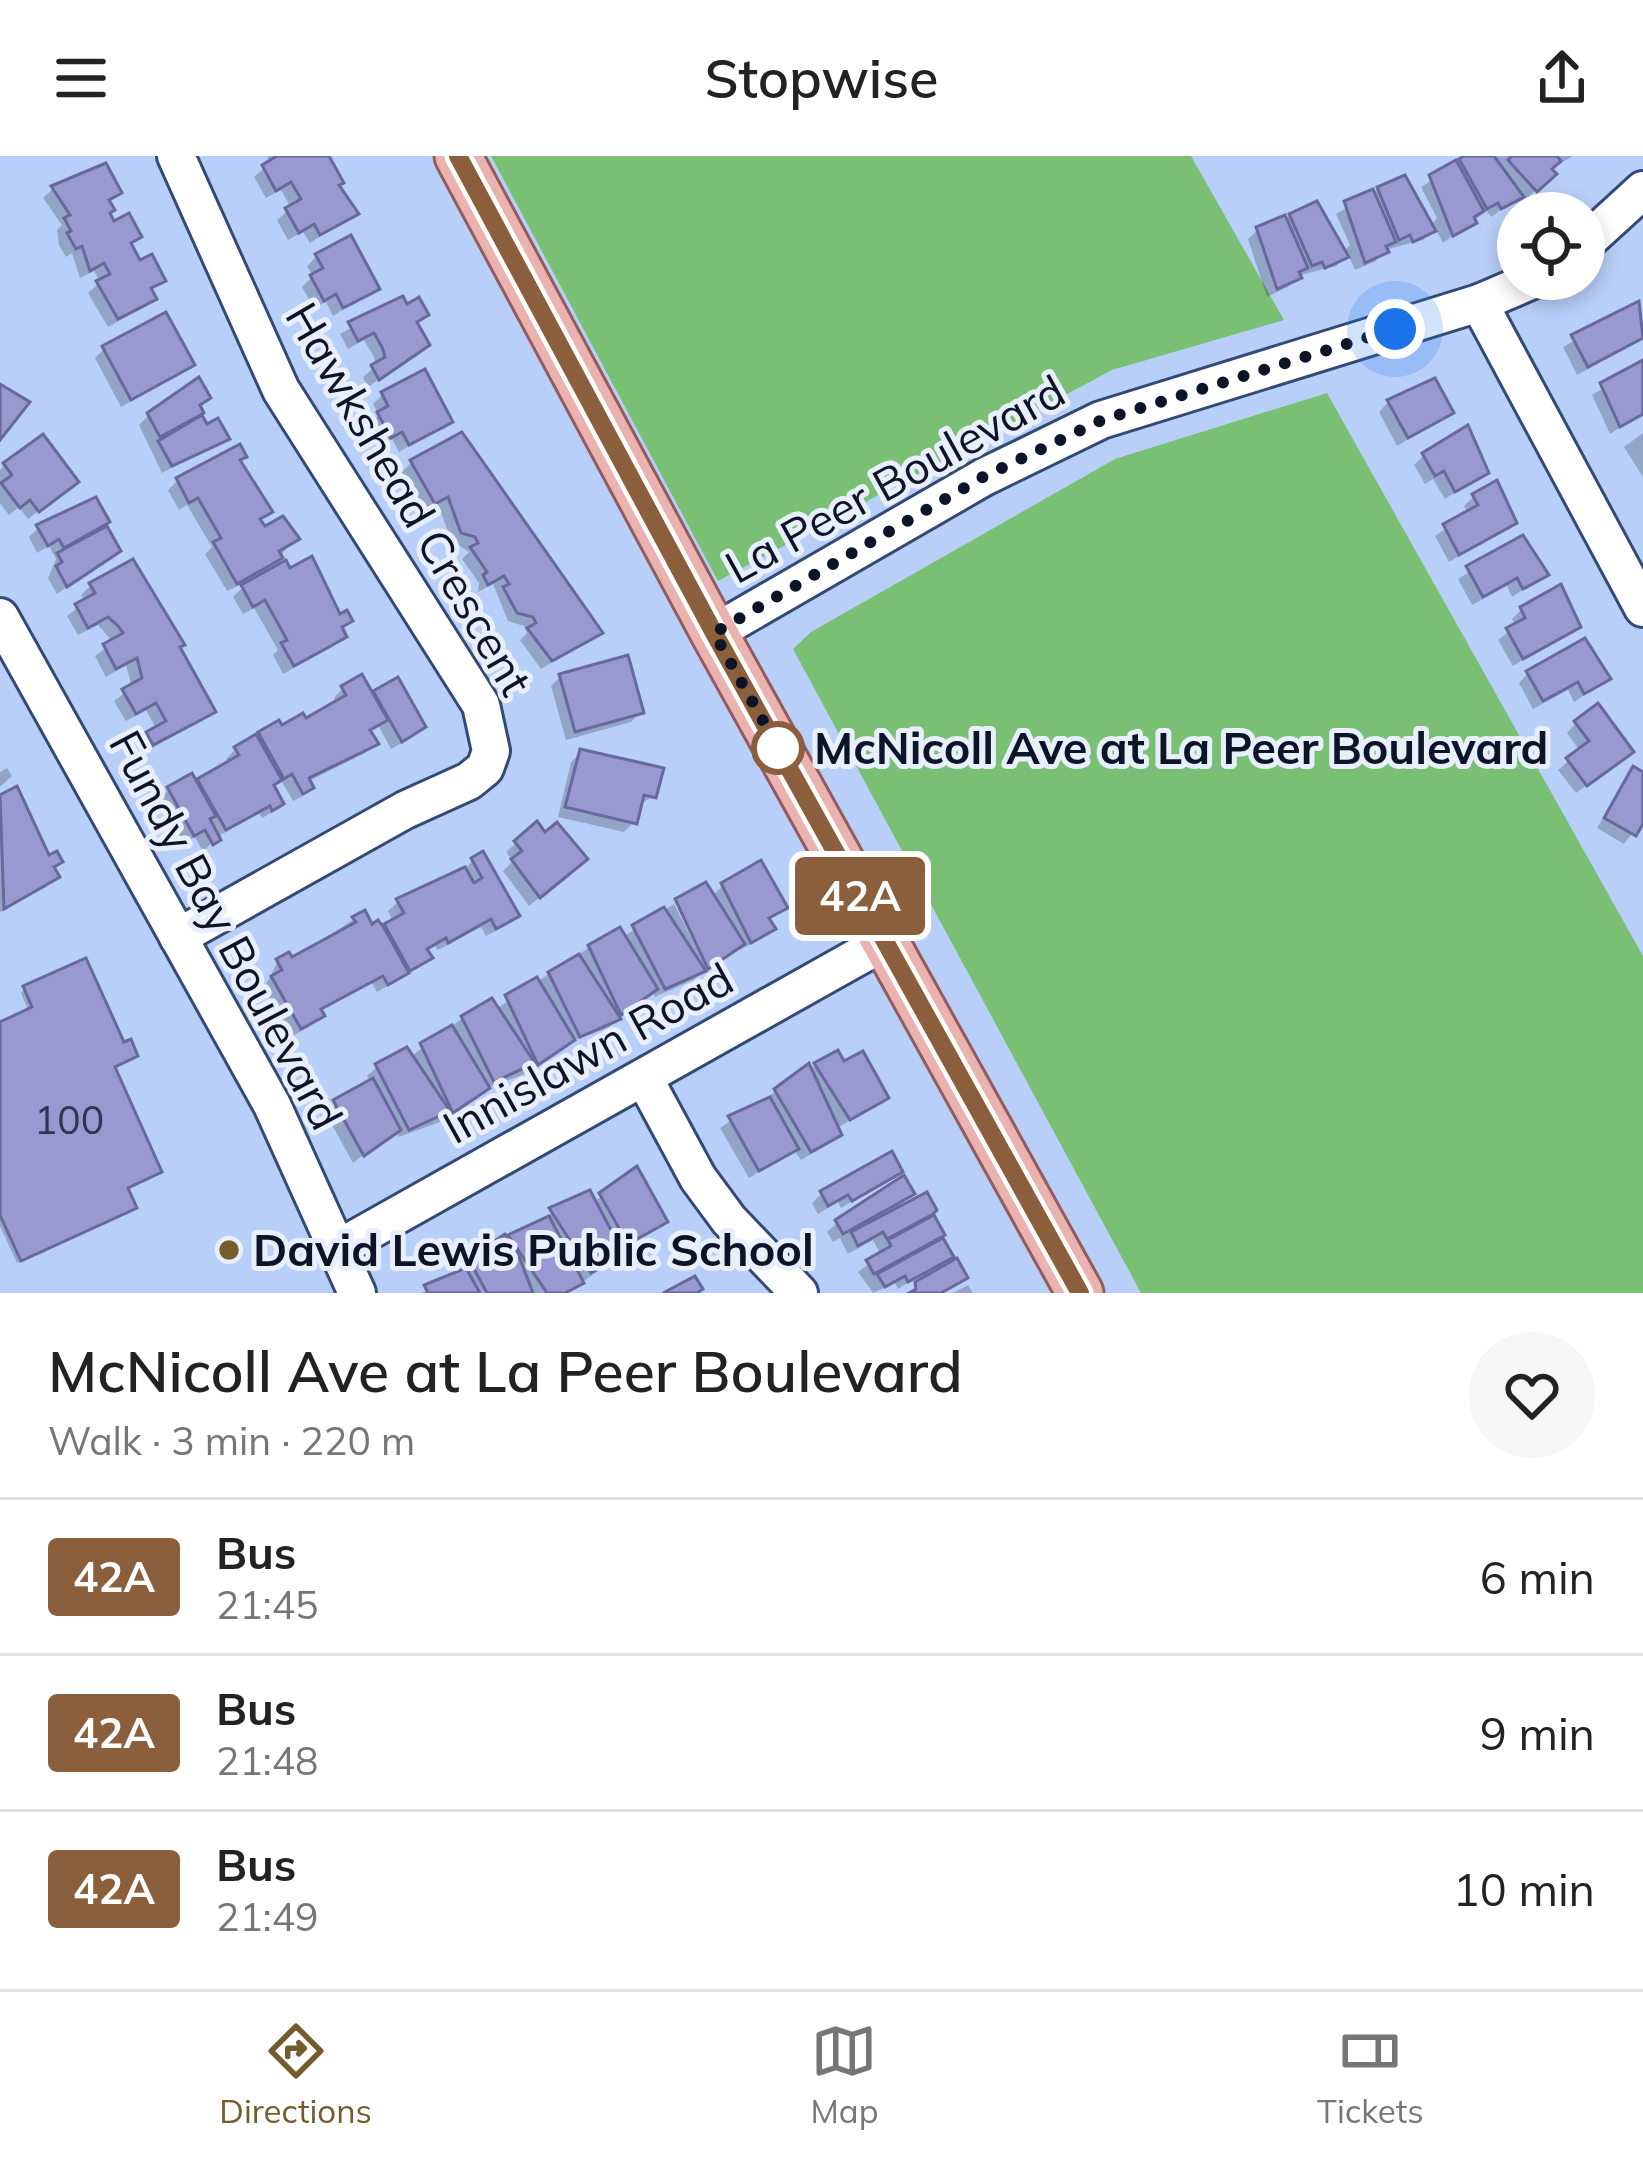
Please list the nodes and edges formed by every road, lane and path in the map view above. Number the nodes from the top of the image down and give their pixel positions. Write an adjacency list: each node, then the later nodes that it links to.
1 (176, 156): 10 (street, Hawkshead Crescent)
2 (458, 156): 9 (main road)
3 (1643, 190): 4 (street)
4 (1605, 225)
5 (1497, 295): 6 (street, La Peer Boulevard)
6 (1479, 303): 7 (street); 9 (street, La Peer Boulevard)
7 (1643, 608)
8 (0, 617): 10 (street, Fundy Bay Boulevard)
9 (714, 633): 11 (main road)
10 (178, 937): 13 (street, Fundy Bay Boulevard)
11 (886, 941): 12 (street, Innislawn Road); 16 (main road)
12 (644, 1078): 13 (street, Innislawn Road); 15 (street)
13 (337, 1249): 14 (street, Fundy Bay Boulevard)
14 (358, 1293)
15 (799, 1293)
16 (1080, 1293)

